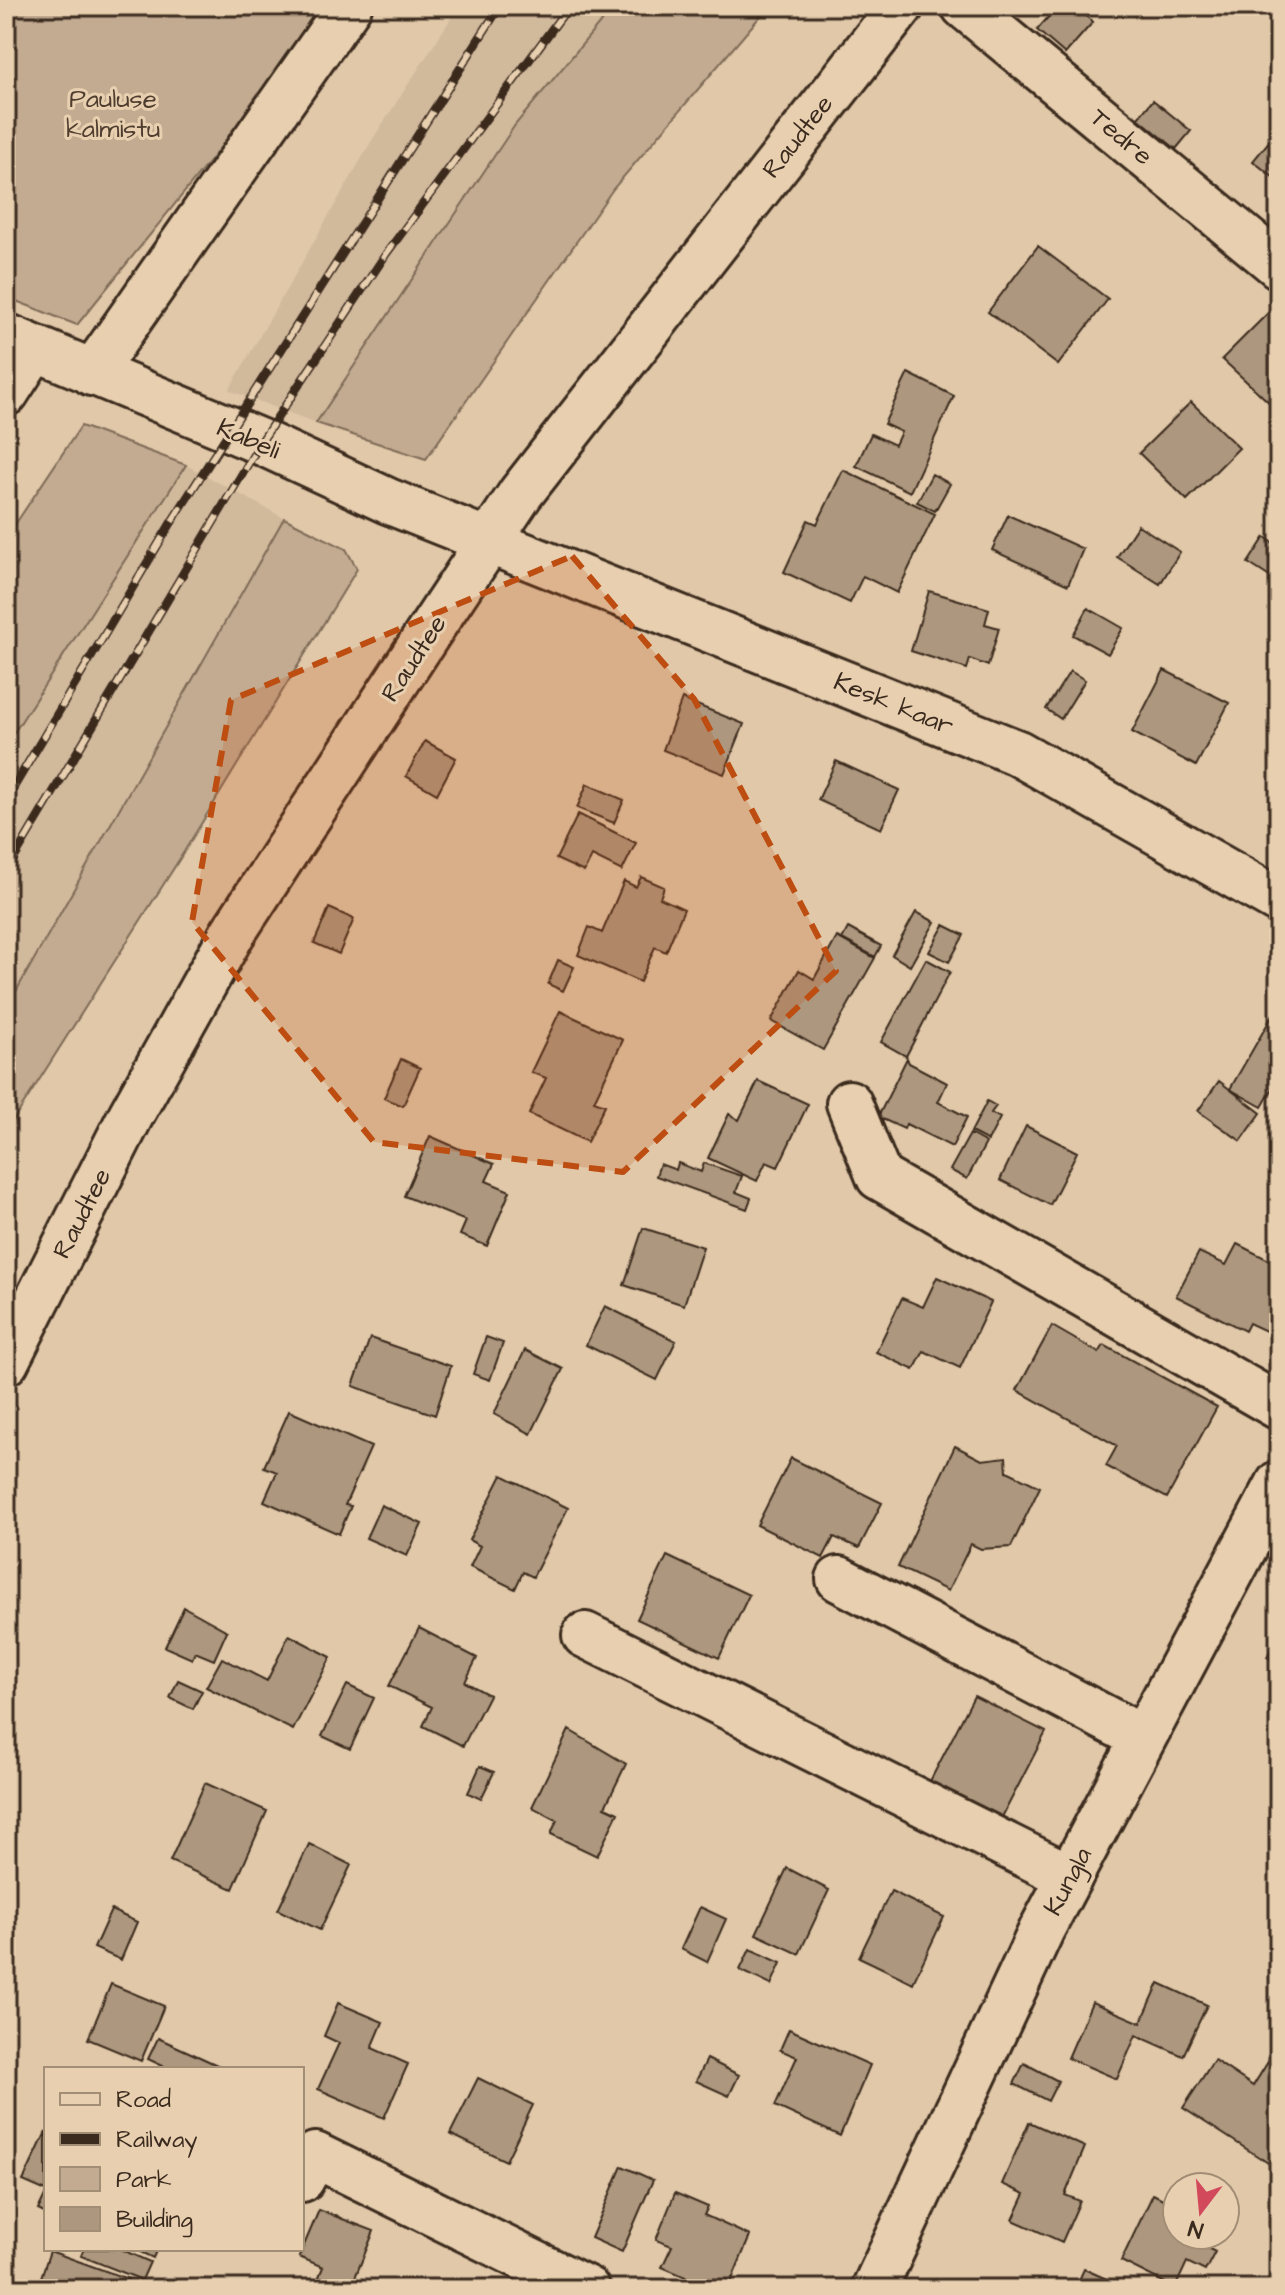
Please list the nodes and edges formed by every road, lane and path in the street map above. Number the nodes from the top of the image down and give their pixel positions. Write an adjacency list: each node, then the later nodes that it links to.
1 (349, 6): 6 (street)
2 (901, 6): 8 (street, Raudtee)
3 (964, 6): 4 (street, Tedre)
4 (1279, 266)
5 (21, 342): 6 (street, Kabeli); 7 (street)
6 (92, 373): 8 (street, Kabeli)
7 (6, 393)
8 (491, 541): 9 (street, Kesk kaar); 11 (street, Raudtee)
9 (1279, 901)
10 (849, 1103): 12 (street)
11 (6, 1362)
12 (1279, 1407)
13 (1279, 1483): 16 (street, Kungla)
14 (839, 1579): 16 (street)
15 (585, 1635): 17 (street)
16 (1143, 1738): 17 (street, Kungla)
17 (1070, 1877): 20 (street, Kungla)
18 (304, 2175): 19 (street)
19 (587, 2289)
20 (874, 2289)

